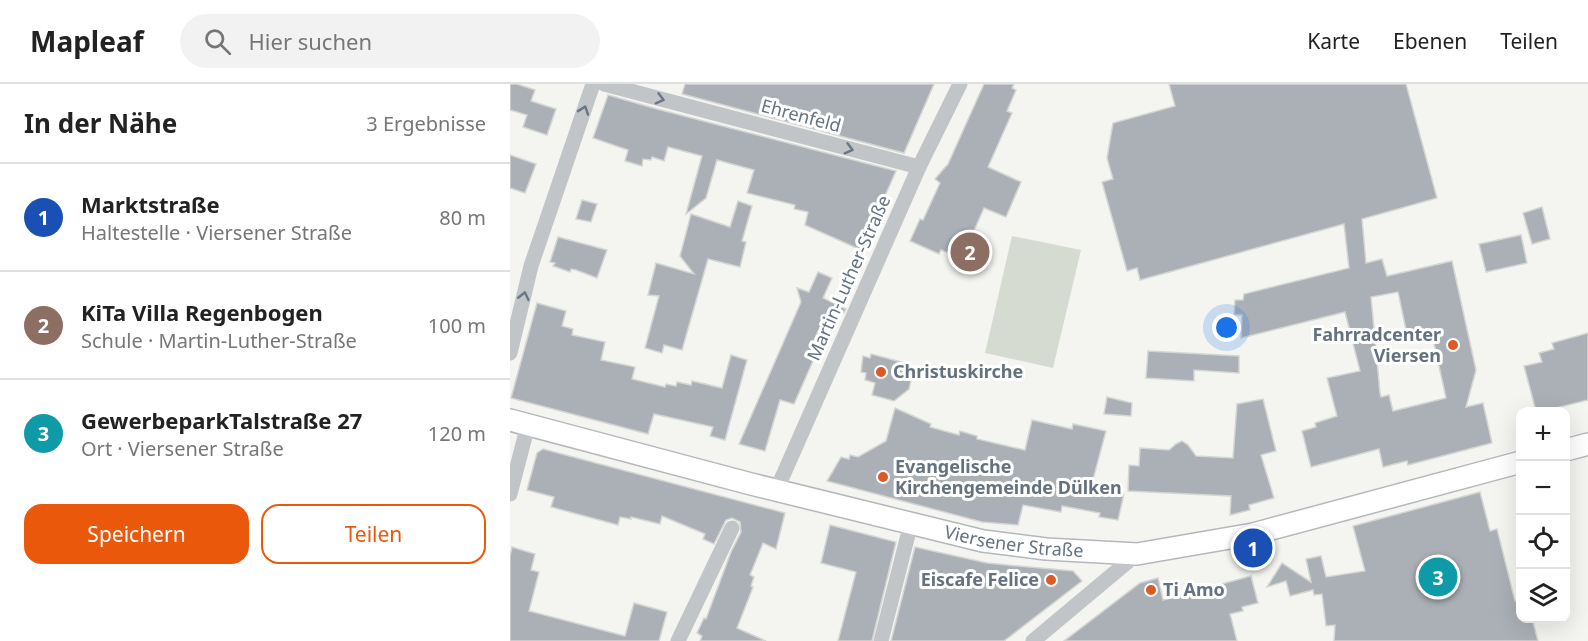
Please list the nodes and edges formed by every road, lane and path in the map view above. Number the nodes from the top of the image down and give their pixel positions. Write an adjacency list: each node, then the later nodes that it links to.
1 (593, 84): 5 (street, one-way to 1)
2 (604, 84): 4 (street, Ehrenfeld, one-way to 4)
3 (960, 84): 4 (street, Martin-Luther-Straße)
4 (919, 167): 10 (street, Martin-Luther-Straße)
5 (510, 353)
6 (519, 423): 10 (main road, Viersener Straße); 11 (street)
7 (1588, 444): 8 (main road)
8 (1570, 449)
9 (1516, 463): 14 (main road, Viersener Straße)
10 (777, 489): 12 (main road, Viersener Straße)
11 (510, 495)
12 (911, 523): 14 (main road, Viersener Straße); 16 (street)
13 (732, 528): 15 (street)
14 (1137, 554): 17 (street)
15 (678, 641)
16 (881, 641)
17 (1033, 641)

